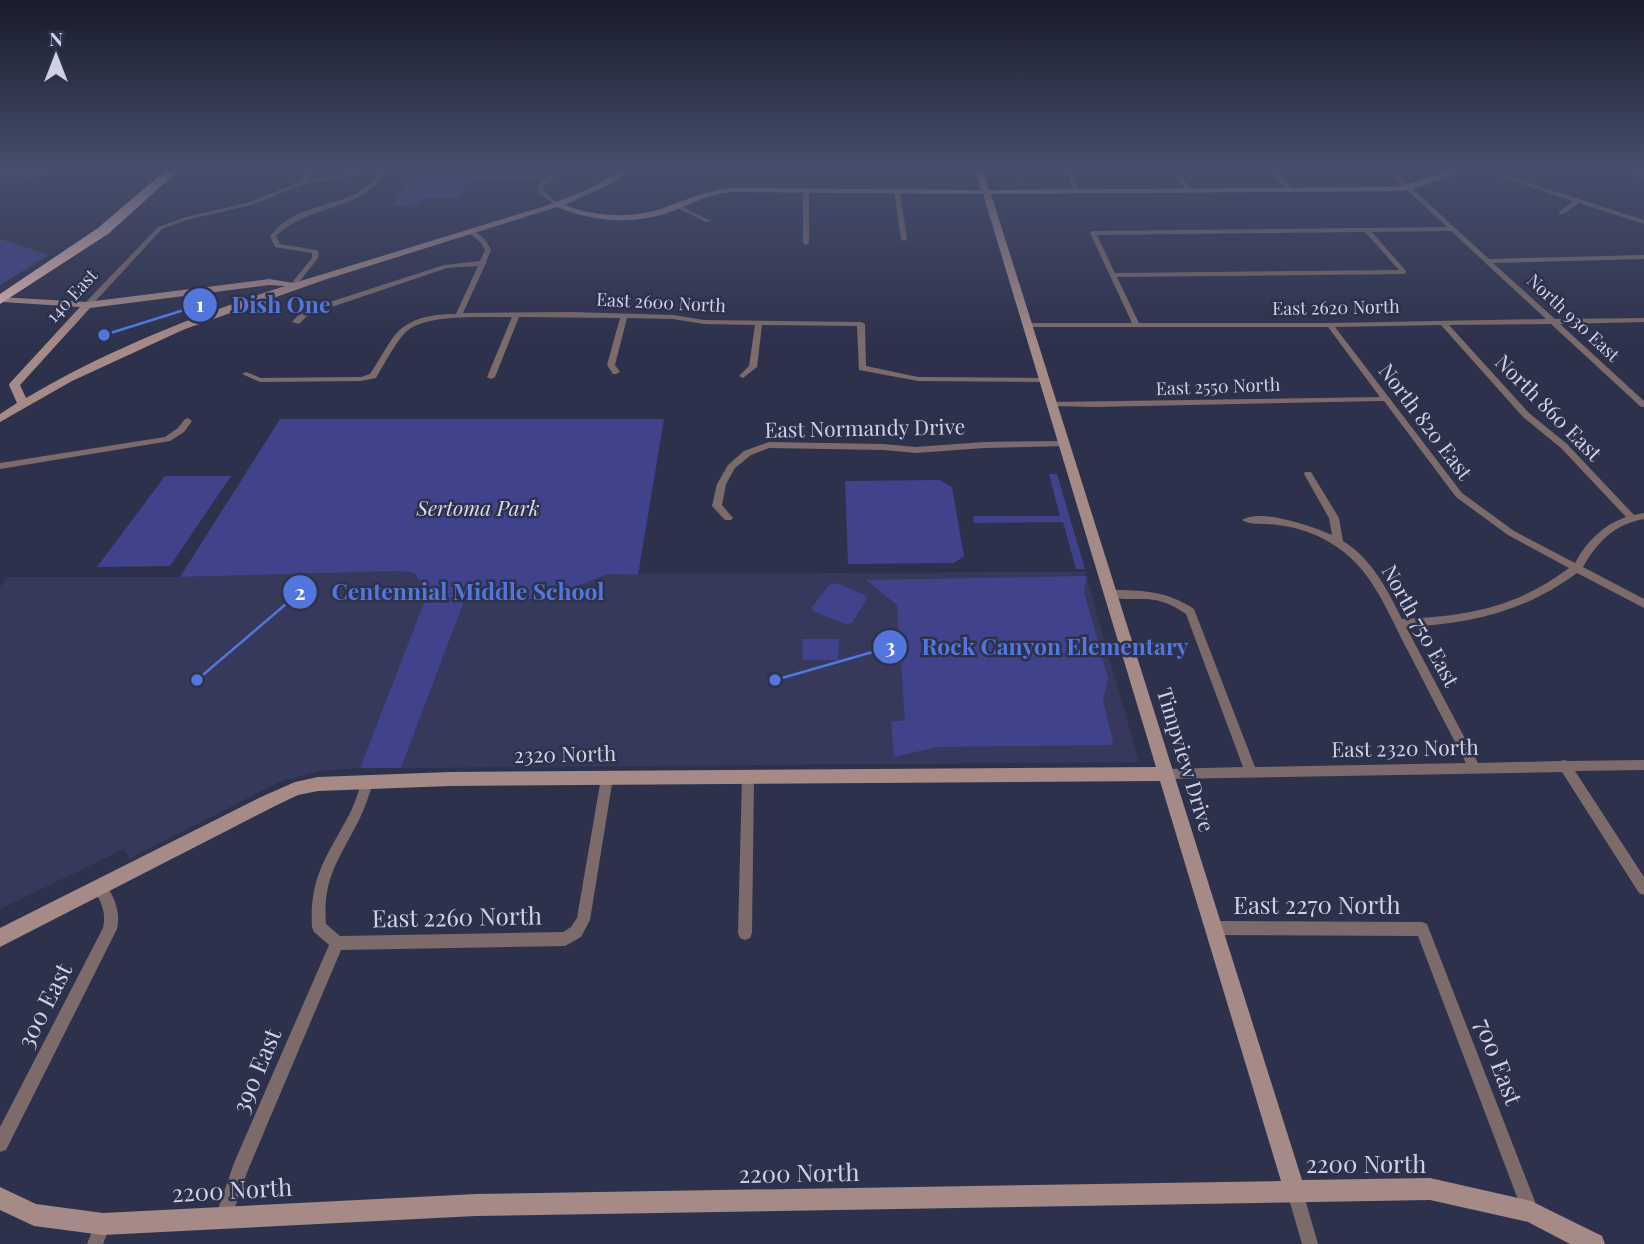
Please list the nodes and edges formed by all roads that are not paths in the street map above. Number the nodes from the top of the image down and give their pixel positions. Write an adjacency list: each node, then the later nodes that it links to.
1 (108, 227): 18 (highway)
2 (163, 227): 19 (street, 140 East)
3 (282, 227): 17 (street)
4 (483, 227): 10 (street)
5 (806, 227): 12 (street)
6 (902, 227): 11 (street)
7 (997, 227): 29 (street, Timpview Drive)
8 (1453, 229): 9 (street); 14 (street, North 930 East)
9 (1367, 230): 16 (street); 16 (street)
10 (470, 231): 15 (street); 17 (street)
11 (904, 239)
12 (806, 243)
13 (1644, 257): 14 (street)
14 (1488, 261): 25 (street, North 930 East)
15 (484, 263): 21 (street); 24 (street)
16 (1112, 275): 28 (street)
17 (295, 285): 19 (street); 37 (street)
18 (2, 300): 19 (street)
19 (87, 305): 37 (street, 140 East)
20 (517, 314): 21 (street, East 2600 North); 22 (street, East 2600 North); 34 (street)
21 (459, 315): 32 (street, East 2600 North)
22 (624, 317): 27 (street, East 2600 North); 31 (street)
23 (1644, 320): 25 (street, East 2620 North)
24 (296, 321)
25 (1554, 321): 26 (street, East 2620 North); 39 (street, North 930 East)
26 (1442, 322): 30 (street, East 2620 North); 46 (street, North 860 East)
27 (759, 323): 33 (street); 35 (street, East 2600 North)
28 (1136, 324): 29 (street, East 2620 North); 30 (street, East 2620 North)
29 (1028, 325): 35 (street, Timpview Drive)
30 (1331, 325): 36 (street, North 820 East)
31 (616, 372)
32 (246, 374)
33 (743, 376)
34 (492, 377)
35 (1045, 380): 38 (street, Timpview Drive)
36 (1384, 399): 38 (street, East 2550 North); 50 (street, North 820 East)
37 (23, 402): 40 (street)
38 (1053, 404): 42 (street, Timpview Drive)
39 (1644, 405)
40 (0, 419)
41 (188, 421): 43 (street)
42 (1065, 444): 47 (street, East Normandy Drive); 51 (street, Timpview Drive)
43 (0, 466)
44 (1308, 474): 49 (street)
45 (1644, 516): 46 (street)
46 (1631, 517): 50 (street)
47 (728, 518)
48 (1247, 520): 49 (street, North 750 East)
49 (1338, 543): 53 (street, North 750 East)
50 (1578, 567): 52 (street, North 820 East); 53 (street)
51 (1111, 594): 57 (street); 58 (street, Timpview Drive)
52 (1644, 604)
53 (1399, 623): 56 (street, North 750 East)
54 (1563, 765): 55 (street, East 2320 North); 56 (street, East 2320 North); 63 (street)
55 (1644, 765)
56 (1474, 767): 57 (street, East 2320 North)
57 (1251, 772): 58 (street, East 2320 North)
58 (1166, 774): 59 (street, 2320 North); 64 (street, Timpview Drive)
59 (748, 777): 60 (street, 2320 North); 66 (street)
60 (607, 778): 61 (street, 2320 North); 68 (street, East 2260 North)
61 (367, 783): 62 (street, 2320 North); 68 (street)
62 (100, 887): 67 (street, 2320 North); 69 (street, 300 East)
63 (1644, 889)
64 (1213, 928): 65 (street, East 2270 North); 70 (street, Timpview Drive)
65 (1422, 929): 72 (street, 700 East)
66 (745, 933)
67 (0, 938)
68 (337, 943): 73 (street, 390 East)
69 (0, 1144)
70 (1295, 1192): 72 (street, 2200 North); 73 (street, 2200 North); 75 (street, Timpview Drive)
71 (0, 1198): 74 (street, 2200 North)
72 (1531, 1212): 76 (street, 2200 North)
73 (223, 1218): 74 (street, 2200 North)
74 (99, 1234)
75 (1310, 1244)
76 (1594, 1244)

